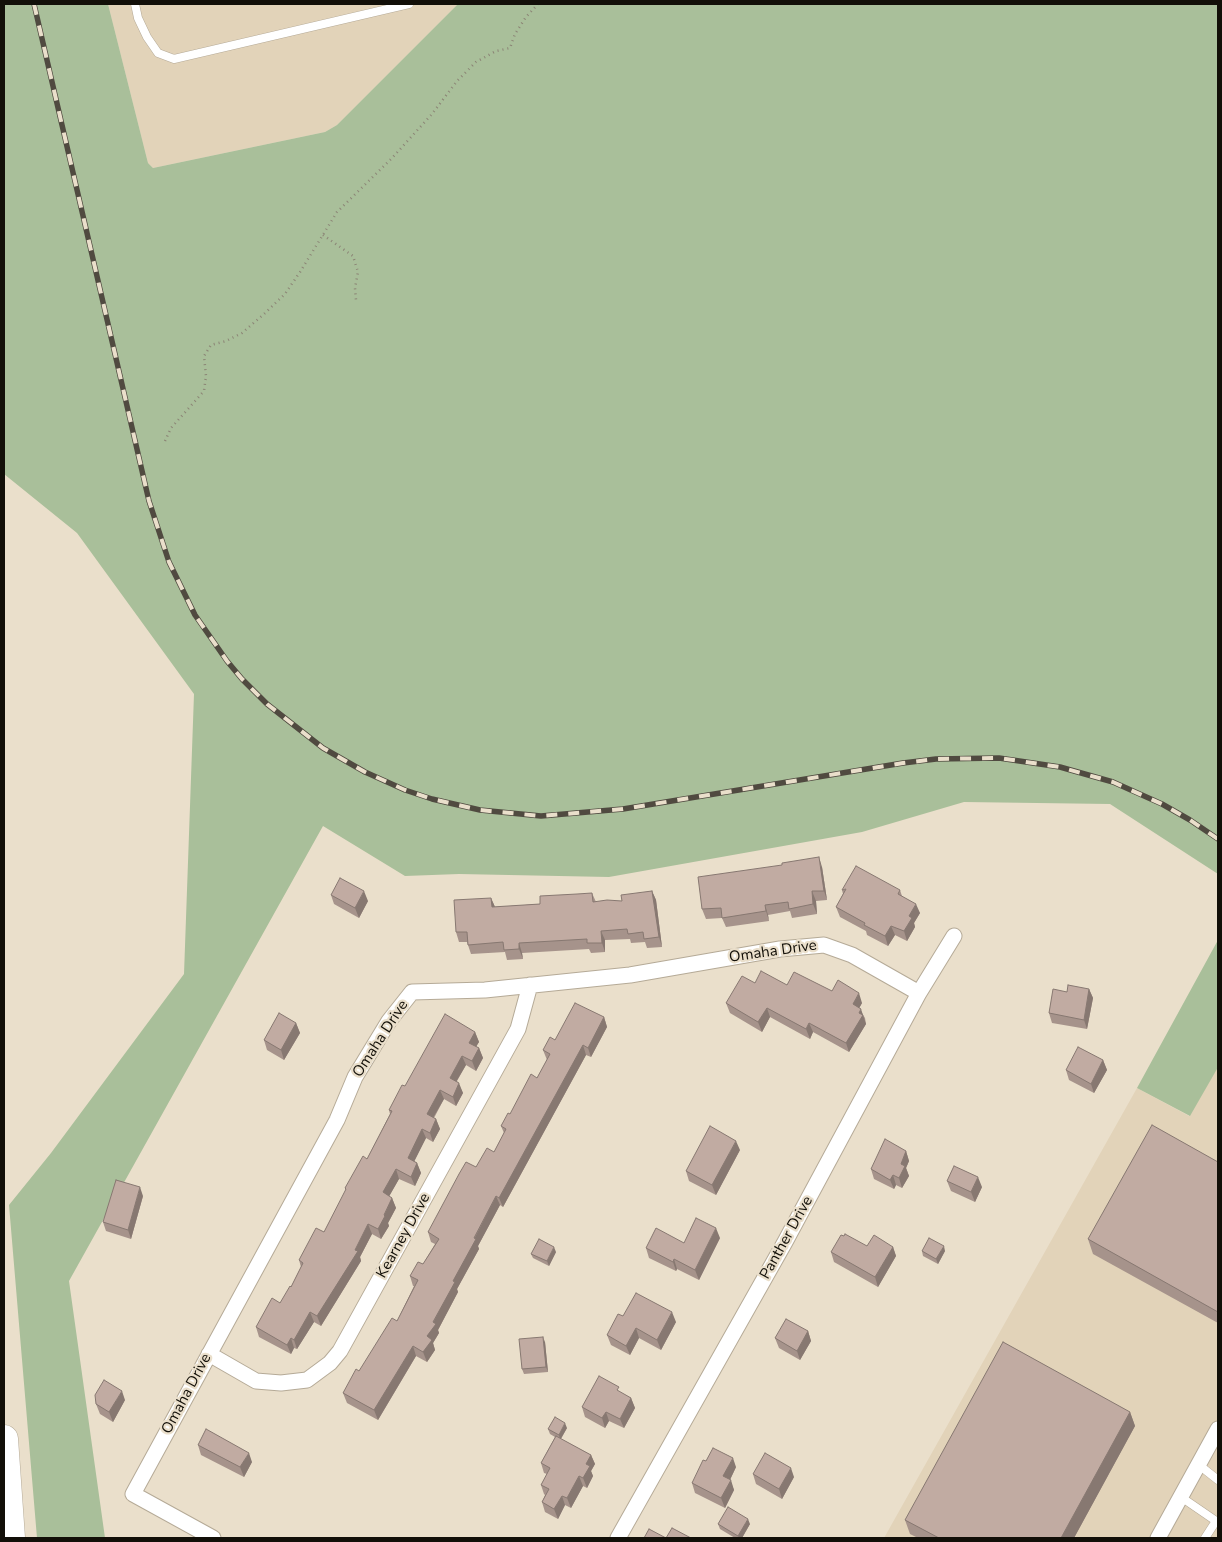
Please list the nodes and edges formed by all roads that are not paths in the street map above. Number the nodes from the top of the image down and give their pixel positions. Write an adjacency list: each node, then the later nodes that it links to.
1 (135, 4): 2 (lane)
2 (409, 4)
3 (954, 936): 5 (street, Panther Drive)
4 (530, 985): 5 (street, Omaha Drive); 6 (street, Omaha Drive); 6 (street, Kearney Drive)
5 (919, 993): 15 (street, Panther Drive)
6 (209, 1354): 14 (street, Omaha Drive)
7 (1218, 1429): 9 (street)
8 (4, 1439): 13 (highway)
9 (1199, 1465): 10 (lane); 11 (street)
10 (1218, 1480)
11 (1181, 1497): 12 (lane); 16 (street)
12 (1217, 1521): 17 (lane)
13 (11, 1538)
14 (213, 1538)
15 (618, 1538)
16 (1158, 1538)
17 (1205, 1538)

